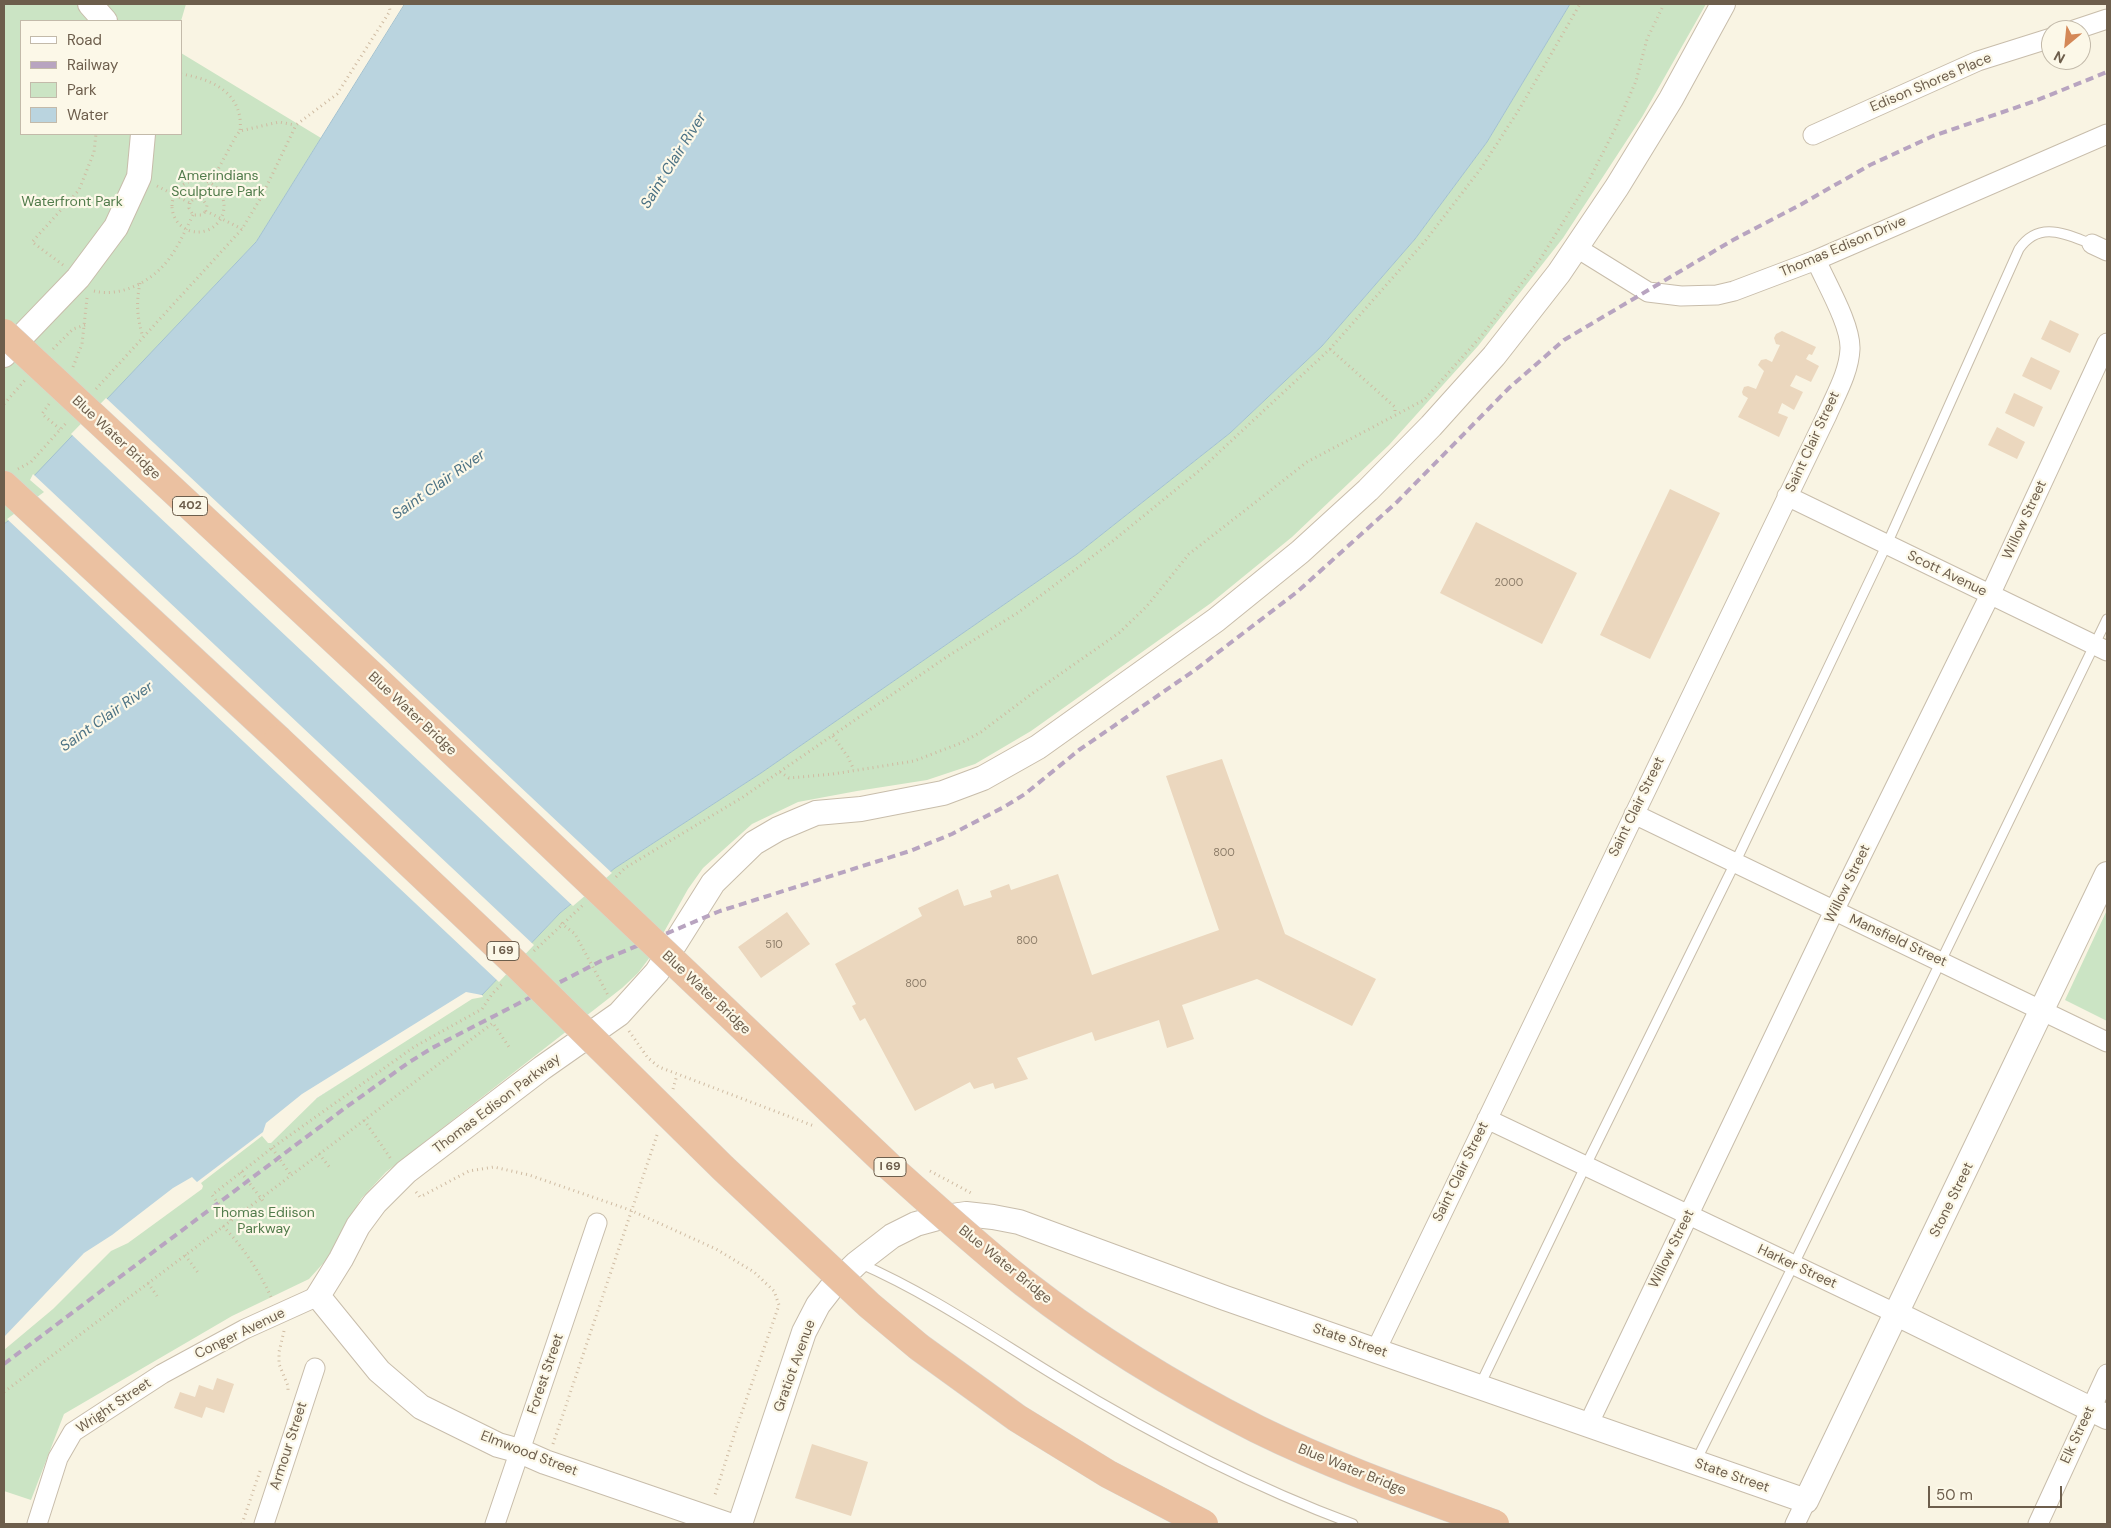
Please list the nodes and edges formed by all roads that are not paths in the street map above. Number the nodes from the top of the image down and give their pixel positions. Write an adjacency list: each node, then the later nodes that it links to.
1 (90, 4): 4 (street)
2 (1723, 4): 10 (street, Thomas Edison Parkway)
3 (2107, 19): 5 (street)
4 (104, 20)
5 (2091, 24)
6 (2041, 41): 7 (street, Edison Shores Place)
7 (1813, 134)
8 (2107, 134): 12 (street, Thomas Edison Drive)
9 (143, 135): 15 (street)
10 (1577, 248): 12 (street, Thomas Edison Drive); 37 (street, Thomas Edison Parkway)
11 (2100, 248): 18 (lane)
12 (1816, 260): 17 (street, Saint Clair Street)
13 (4, 333): 22 (highway, Blue Water Bridge / 402, bridge)
14 (2107, 343): 19 (street, Willow Street)
15 (4, 355)
16 (7, 479): 54 (highway, I 69, bridge)
17 (1787, 496): 18 (street, Scott Avenue); 23 (street, Saint Clair Street)
18 (1887, 544): 19 (street, Scott Avenue); 24 (lane)
19 (1990, 595): 21 (street, Scott Avenue); 26 (street, Willow Street)
20 (2107, 618): 21 (lane)
21 (2101, 648): 27 (lane)
22 (376, 679): 56 (highway, Blue Water Bridge / I 69, bridge)
23 (1634, 814): 24 (street, Mansfield Street); 30 (street, Saint Clair Street)
24 (1735, 863): 26 (street, Mansfield Street); 31 (lane)
25 (2107, 874): 28 (street, Stone Street)
26 (1834, 911): 27 (street, Mansfield Street); 32 (street, Willow Street)
27 (1941, 962): 28 (street, Mansfield Street); 36 (lane)
28 (2043, 1011): 29 (street, Mansfield Street); 38 (street, Stone Street)
29 (2107, 1042)
30 (1487, 1119): 31 (street, Harker Street); 39 (street, Saint Clair Street)
31 (1586, 1165): 32 (street, Harker Street); 43 (lane)
32 (1688, 1215): 36 (street, Harker Street); 45 (street, Willow Street)
33 (597, 1223): 46 (street, Forest Street)
34 (892, 1236): 35 (street, Gratiot Avenue); 39 (street, State Street)
35 (858, 1263): 53 (street, Gratiot Avenue); 55 (lane)
36 (1793, 1266): 38 (street, Harker Street); 47 (lane)
37 (318, 1296): 41 (street, Conger Avenue); 46 (street, Elmwood Street)
38 (1897, 1314): 44 (street, Harker Street); 48 (street, Stone Street)
39 (1376, 1350): 43 (street, State Street)
40 (315, 1368): 50 (street, Armour Street)
41 (162, 1374): 49 (street, Wright Street)
42 (2107, 1374): 44 (street, Elk Street)
43 (1479, 1388): 45 (street, State Street)
44 (2099, 1413): 58 (street, Elk Street)
45 (1588, 1425): 47 (street, State Street)
46 (520, 1451): 51 (street, Forest Street); 52 (street, Elmwood Street)
47 (1695, 1463): 48 (street, State Street)
48 (1806, 1501): 57 (street, Stone Street)
49 (37, 1524)
50 (264, 1524)
51 (495, 1524)
52 (726, 1524)
53 (740, 1524)
54 (1204, 1524)
55 (1353, 1524)
56 (1495, 1524)
57 (1795, 1524)
58 (2038, 1524)

